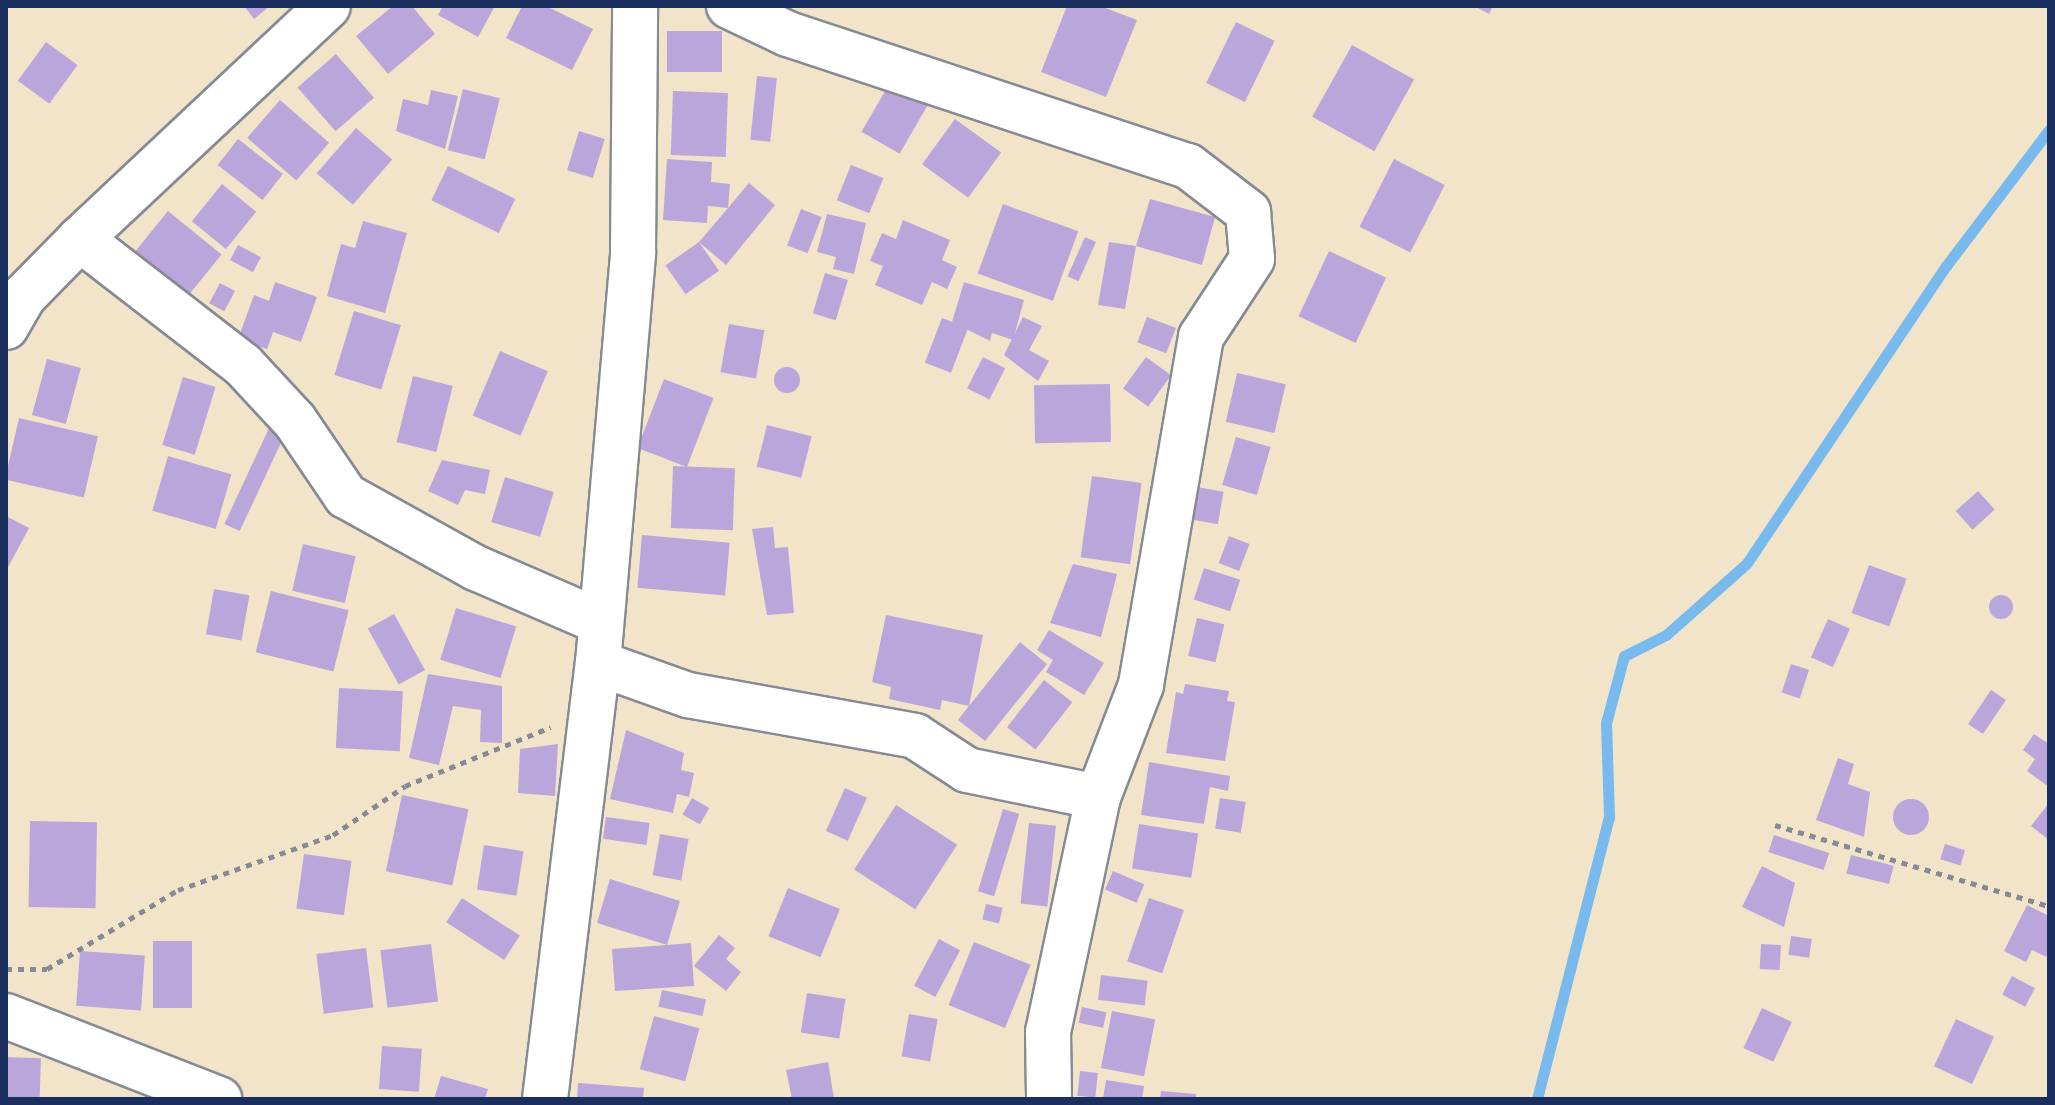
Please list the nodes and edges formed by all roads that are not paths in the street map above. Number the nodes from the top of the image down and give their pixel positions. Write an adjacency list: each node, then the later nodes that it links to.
1 (328, 6): 4 (street)
2 (635, 6): 6 (street)
3 (729, 6): 7 (street)
4 (80, 239): 5 (street); 6 (street)
5 (6, 327)
6 (600, 642): 7 (street); 10 (street)
7 (1098, 797): 11 (street)
8 (6, 1016): 9 (street)
9 (219, 1099)
10 (545, 1099)
11 (1049, 1099)

